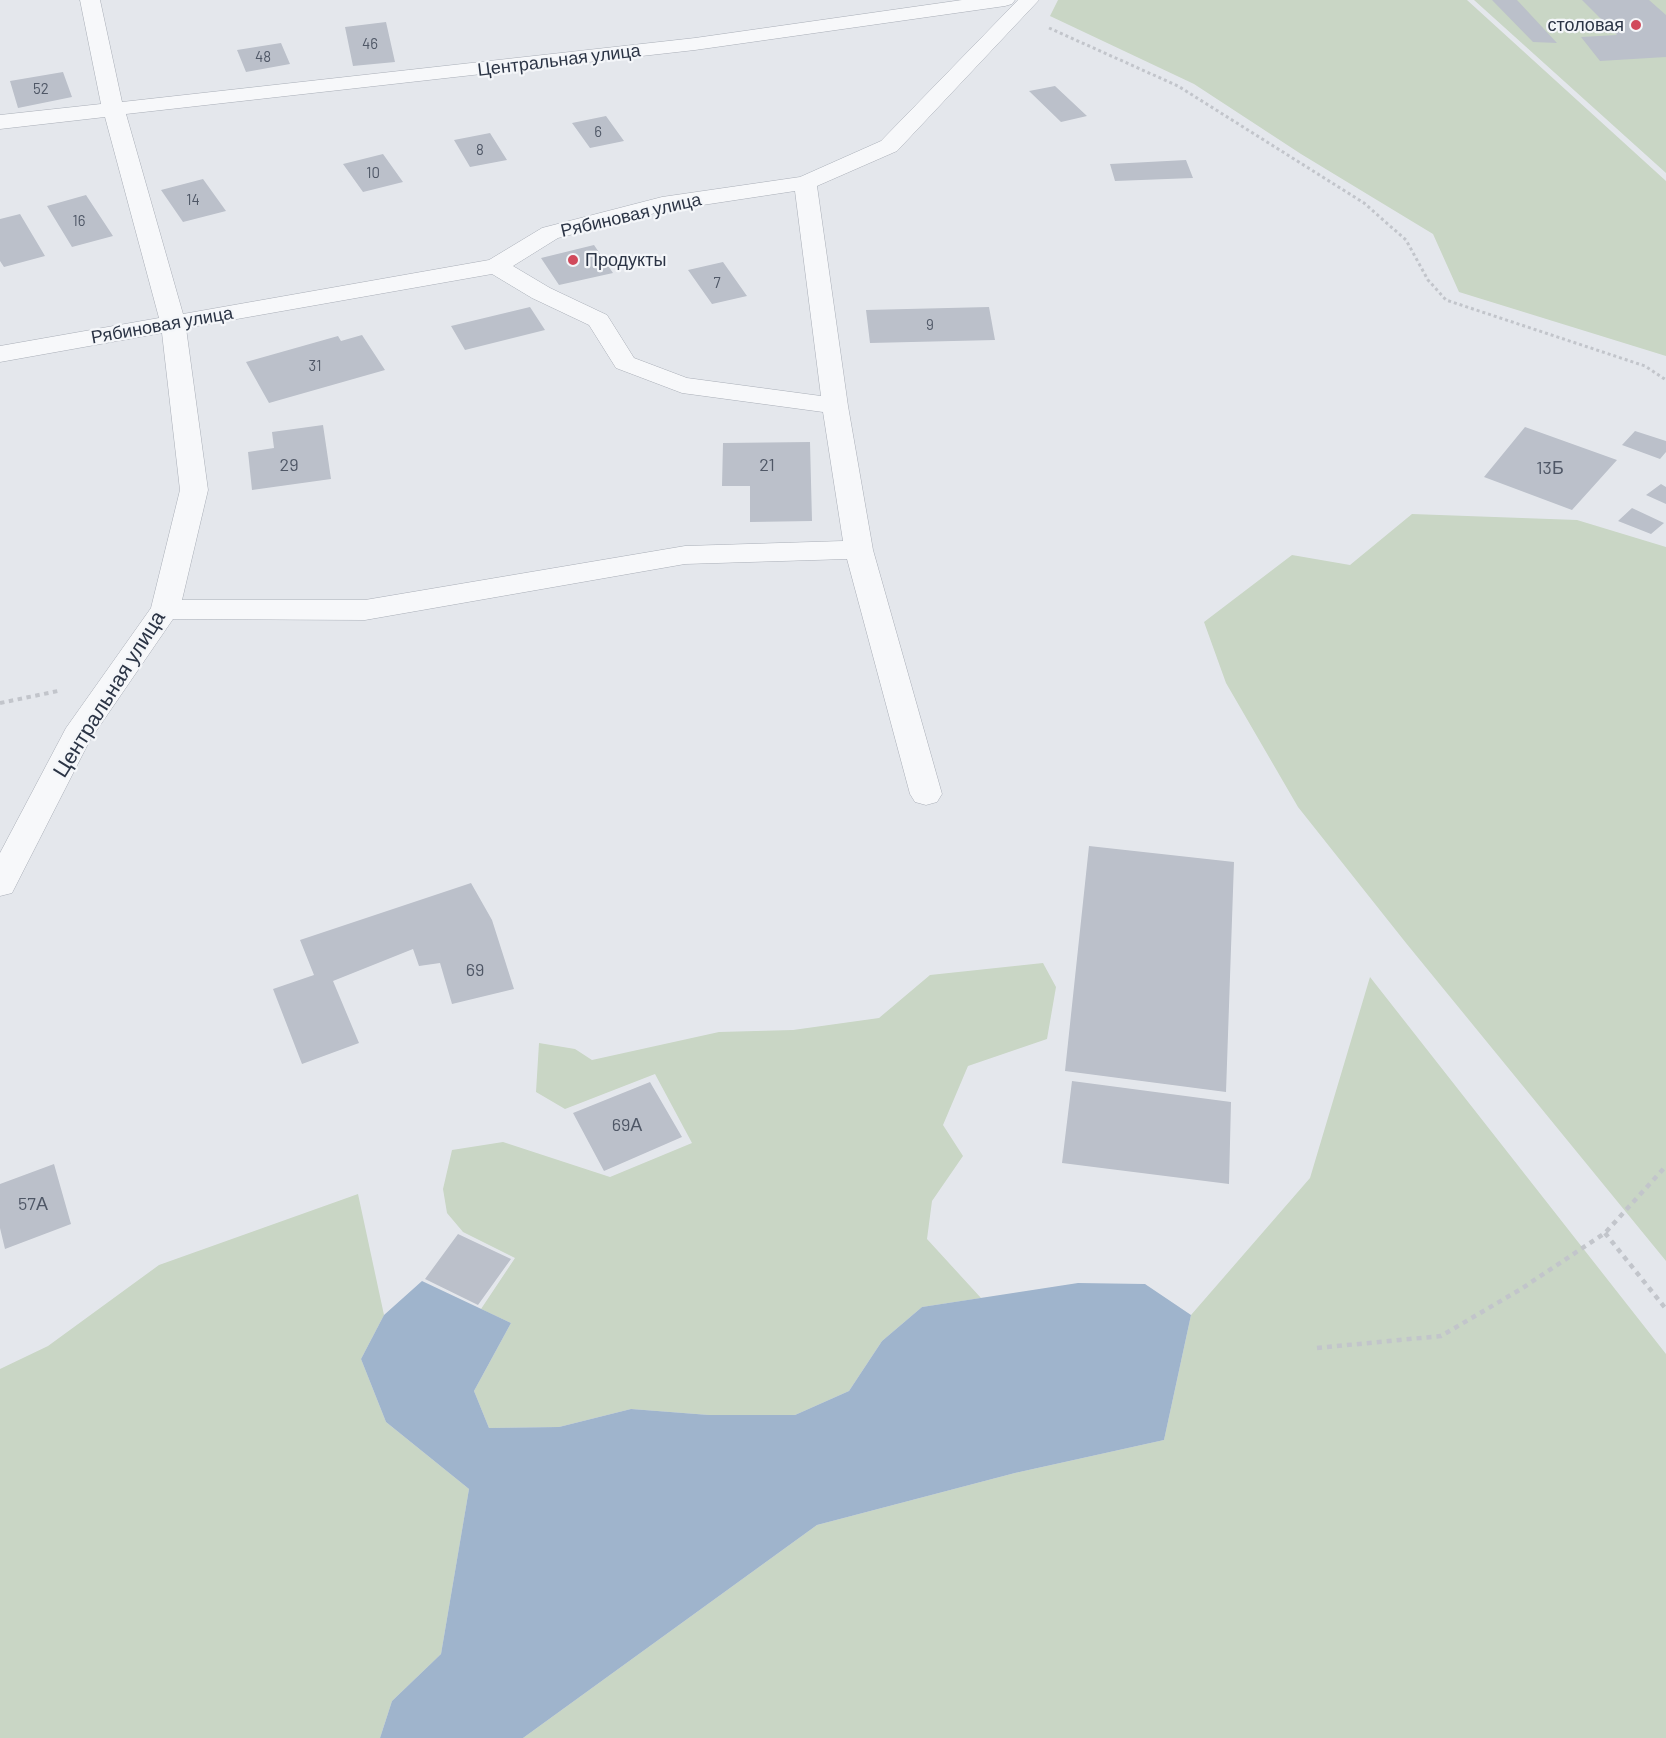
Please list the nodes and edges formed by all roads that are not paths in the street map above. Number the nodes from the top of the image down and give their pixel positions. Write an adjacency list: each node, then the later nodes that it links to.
1 (90, 0): 3 (street, Центральная улица)
2 (1020, 2): 3 (street, Центральная улица); 5 (street, Рябиновая улица)
3 (113, 108): 4 (street, Центральная улица); 7 (street, Центральная улица)
4 (0, 122)
5 (805, 183): 6 (street, Рябиновая улица); 9 (street)
6 (496, 266): 7 (street, Рябиновая улица); 9 (street)
7 (172, 323): 8 (street, Рябиновая улица); 11 (street, Центральная улица)
8 (0, 354)
9 (835, 406): 10 (street)
10 (859, 550): 11 (street); 12 (street)
11 (165, 609): 13 (street, Центральная улица)
12 (926, 794)
13 (0, 884)

